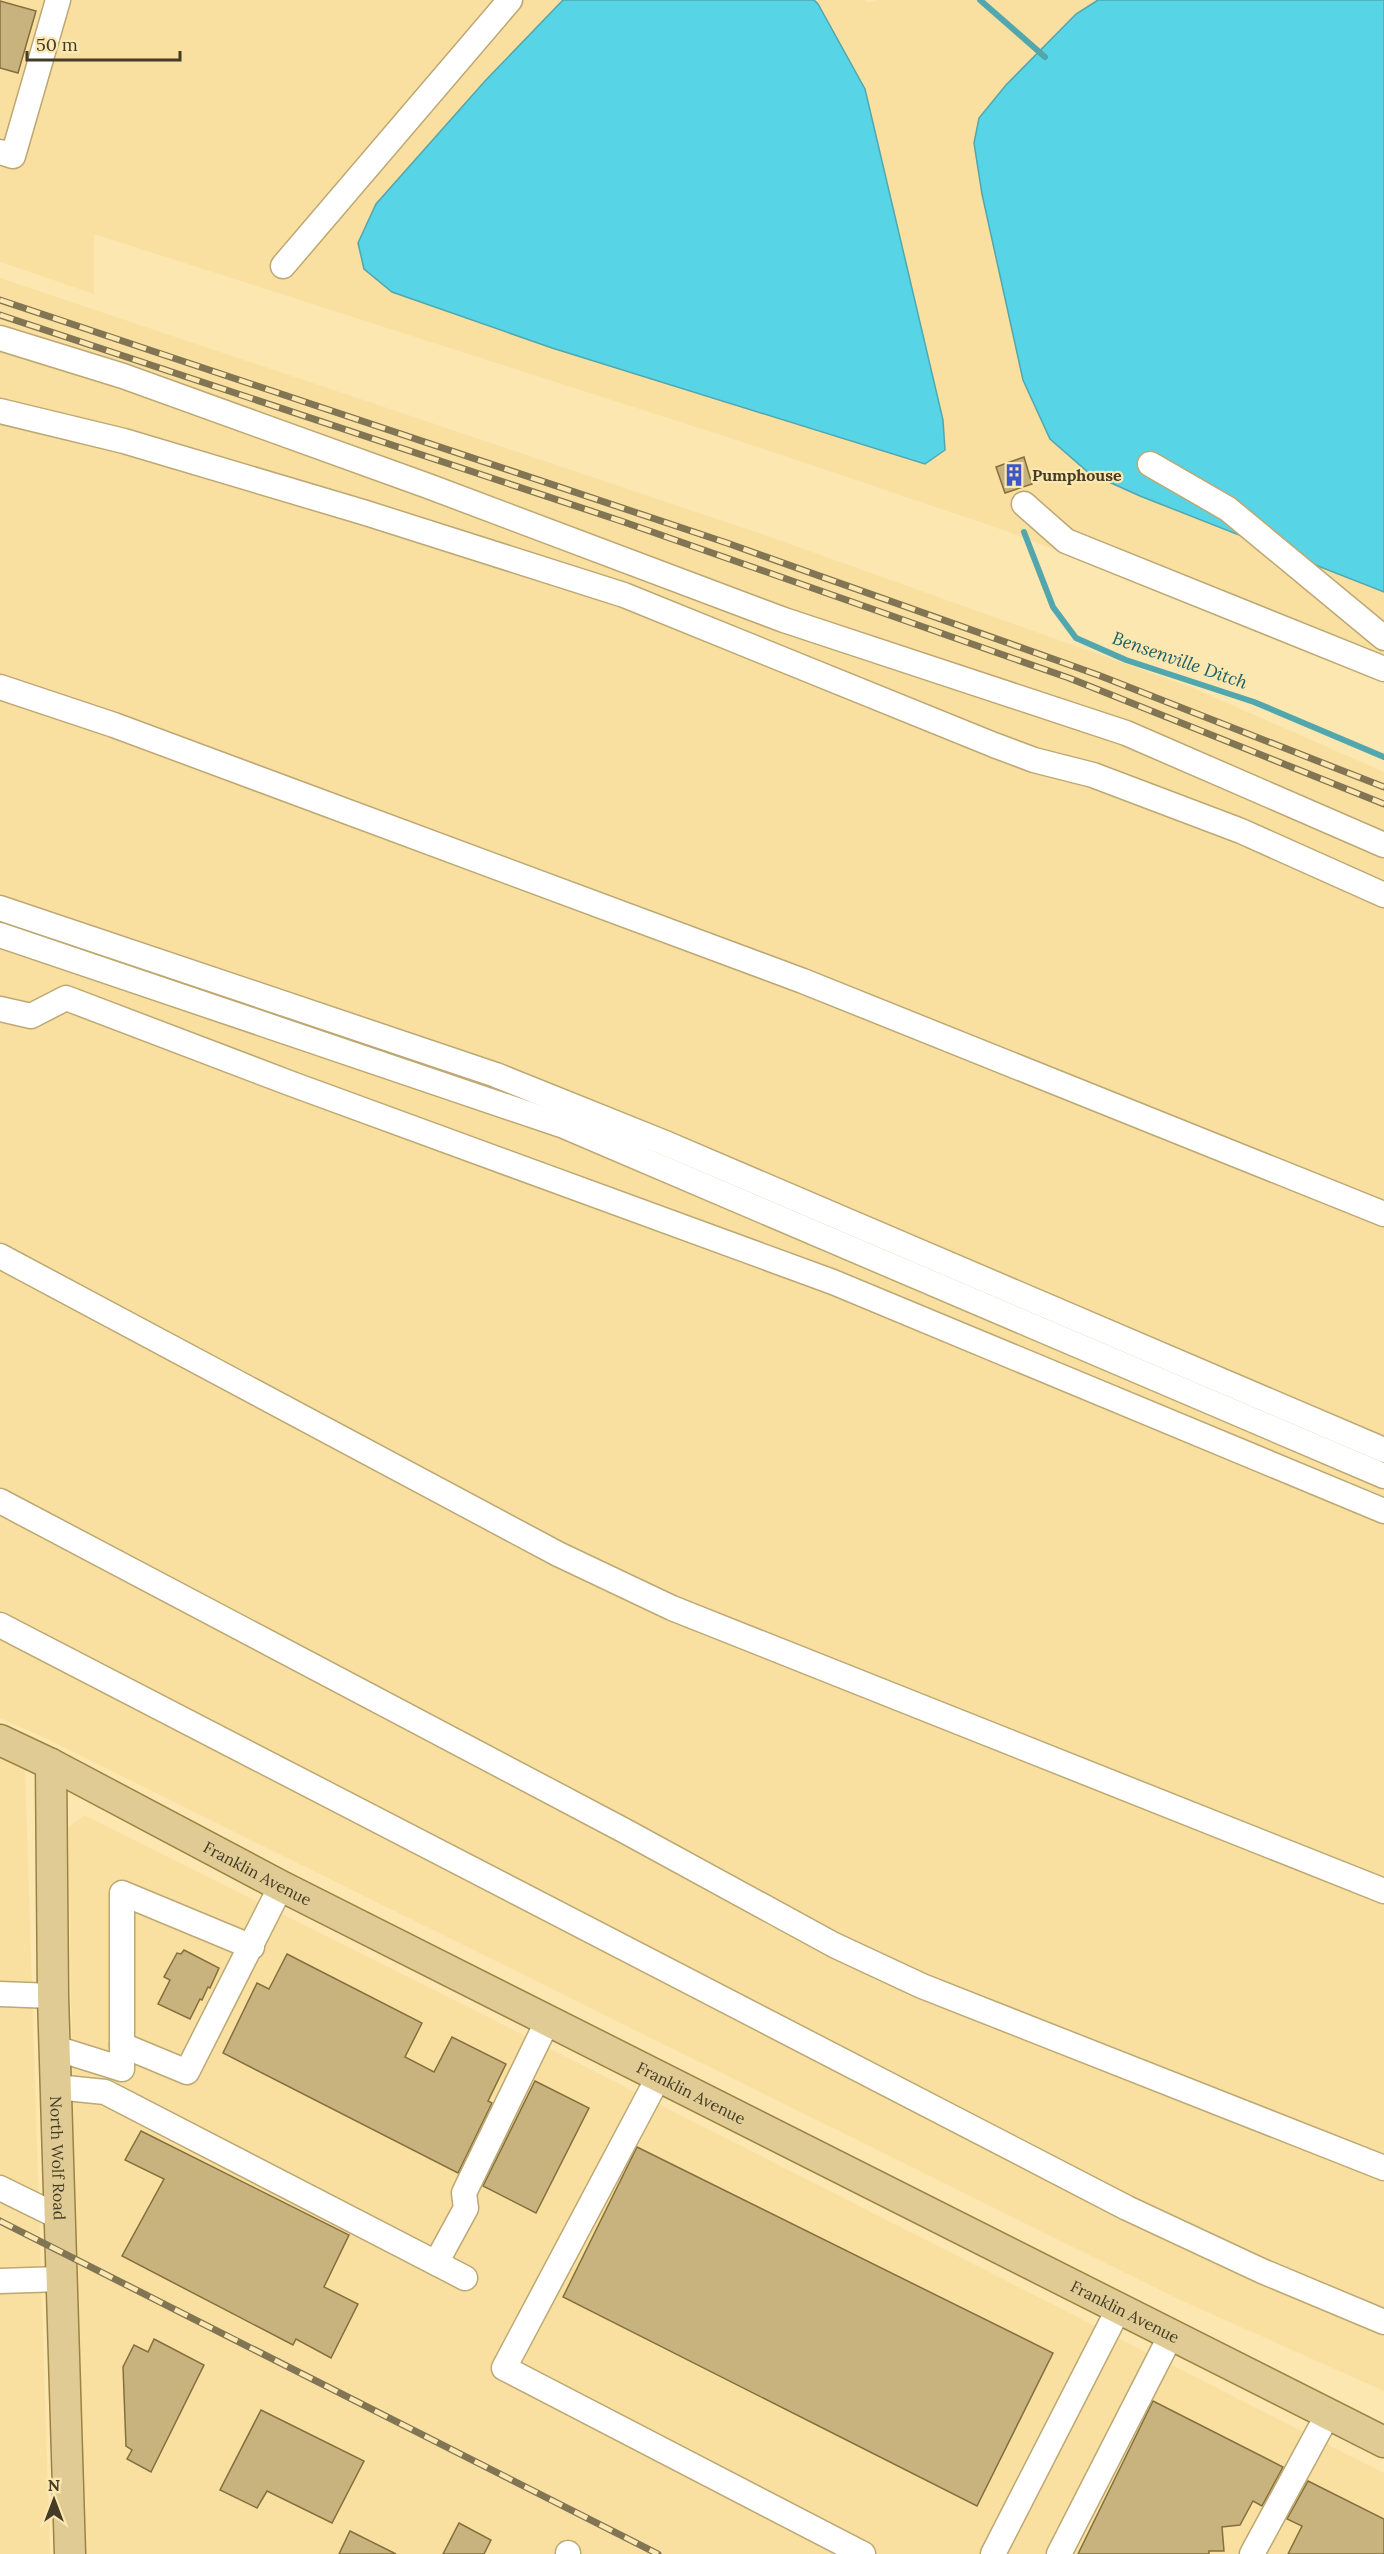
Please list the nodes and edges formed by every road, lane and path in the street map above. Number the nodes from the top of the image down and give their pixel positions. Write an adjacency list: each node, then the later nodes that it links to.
1 (58, 0): 3 (lane)
2 (510, 0): 4 (lane)
3 (0, 152)
4 (283, 266)
5 (0, 338): 12 (lane)
6 (0, 411): 13 (lane)
7 (1150, 464): 9 (lane)
8 (1024, 504): 10 (lane)
9 (1384, 638)
10 (1384, 669)
11 (0, 687): 17 (lane)
12 (1384, 845)
13 (1384, 895)
14 (0, 908): 19 (lane)
15 (0, 935): 20 (lane)
16 (0, 1009): 22 (lane)
17 (1384, 1214)
18 (0, 1256): 27 (lane)
19 (1384, 1450)
20 (1384, 1476)
21 (0, 1501): 36 (lane)
22 (1384, 1511)
23 (0, 1625): 44 (lane)
24 (0, 1740): 25 (main road, Franklin Avenue)
25 (51, 1764): 26 (main road, Franklin Avenue); 30 (main road, North Wolf Road)
26 (281, 1886): 28 (lane); 31 (main road, Franklin Avenue)
27 (1384, 1891)
28 (252, 1947): 32 (lane); 32 (lane)
29 (0, 1994): 30 (lane)
30 (53, 1996): 33 (main road, North Wolf Road)
31 (548, 2020): 34 (main road, Franklin Avenue); 39 (lane)
32 (122, 2045): 33 (lane)
33 (55, 2048): 35 (main road, North Wolf Road)
34 (659, 2076): 43 (main road, Franklin Avenue); 49 (lane)
35 (56, 2087): 38 (main road, North Wolf Road); 39 (lane)
36 (1384, 2168)
37 (0, 2188): 38 (lane)
38 (59, 2217): 41 (main road, North Wolf Road)
39 (436, 2263): 40 (lane)
40 (465, 2278)
41 (61, 2279): 42 (lane); 48 (main road, North Wolf Road)
42 (0, 2281)
43 (1119, 2308): 45 (main road, Franklin Avenue); 50 (lane)
44 (1384, 2322)
45 (1172, 2335): 46 (main road, Franklin Avenue); 51 (lane)
46 (1328, 2414): 47 (main road, Franklin Avenue); 52 (lane)
47 (1384, 2442)
48 (70, 2554)
49 (863, 2554)
50 (993, 2554)
51 (1059, 2554)
52 (1252, 2554)

